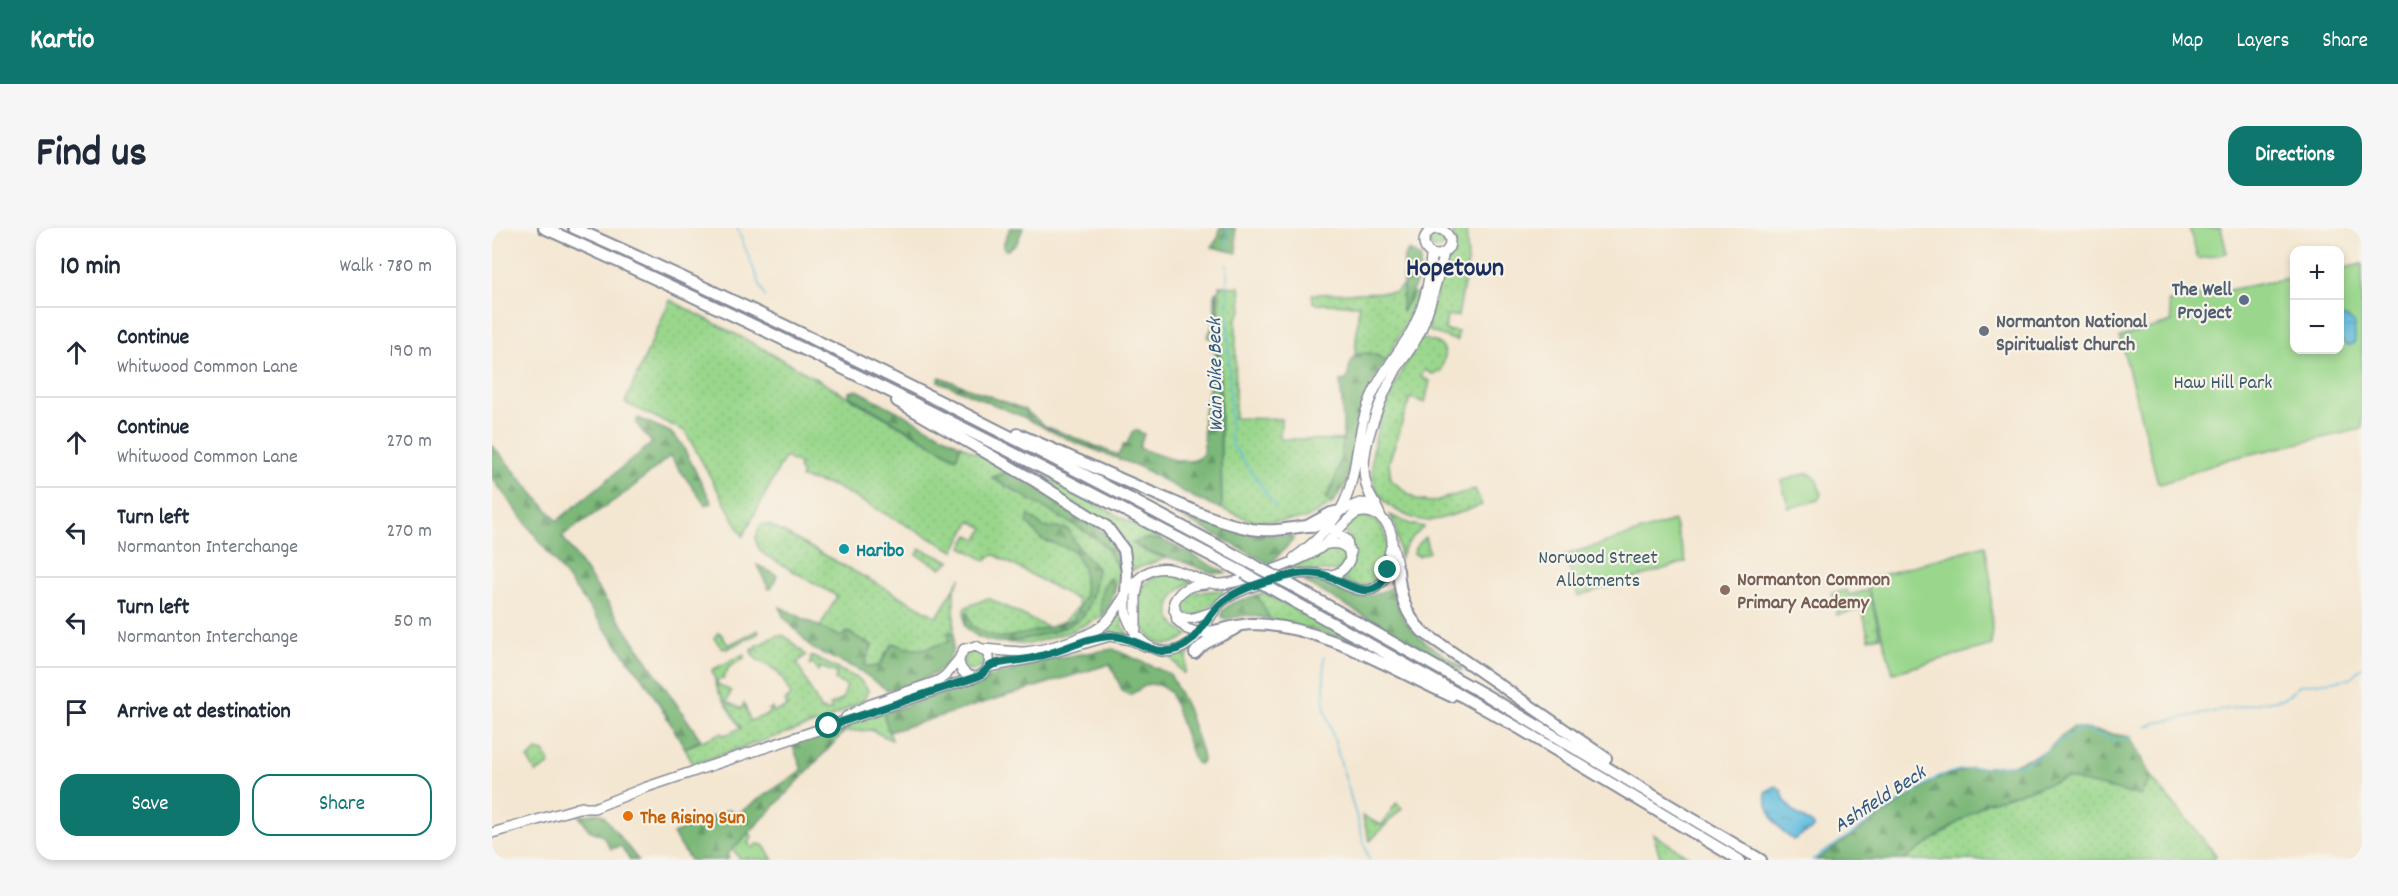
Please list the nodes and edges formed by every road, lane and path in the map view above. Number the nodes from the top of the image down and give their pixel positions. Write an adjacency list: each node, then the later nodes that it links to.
1 (544, 228): 7 (highway)
2 (574, 228): 8 (highway)
3 (1429, 230): 4 (main road); 6 (main road)
4 (1446, 231): 5 (main road)
5 (1444, 253): 6 (main road); 9 (main road)
6 (1431, 254): 10 (main road)
7 (808, 350): 22 (highway); 35 (highway, bridge)
8 (886, 375): 12 (highway); 36 (highway, bridge)
9 (1376, 504): 10 (main road); 11 (main road)
10 (1340, 511): 12 (highway); 13 (main road)
11 (1382, 517): 13 (main road); 14 (main road)
12 (1309, 525): 13 (highway)
13 (1332, 529): 15 (main road); 16 (main road); 17 (main road)
14 (1392, 543): 18 (main road); 19 (main road)
15 (1324, 545): 16 (main road); 17 (main road)
16 (1351, 553): 19 (main road)
17 (1282, 566): 21 (main road)
18 (1398, 570): 36 (highway)
19 (1325, 575): 24 (main road)
20 (1140, 578): 21 (main road); 22 (main road); 26 (main road)
21 (1214, 583): 23 (main road)
22 (1126, 594): 26 (main road); 29 (main road)
23 (1173, 608): 24 (main road); 27 (main road)
24 (1212, 612): 27 (main road)
25 (1242, 625): 27 (highway); 30 (highway); 35 (highway)
26 (1136, 633): 28 (main road)
27 (1200, 633): 28 (main road)
28 (1149, 648): 32 (main road)
29 (983, 649): 31 (main road); 32 (main road)
30 (1194, 653)
31 (958, 659): 33 (main road); 34 (main road)
32 (989, 667): 33 (main road)
33 (974, 677): 34 (main road)
34 (829, 726): 37 (main road)
35 (1522, 730): 38 (highway)
36 (1709, 827): 39 (highway)
37 (492, 833)
38 (1738, 860)
39 (1761, 860)

